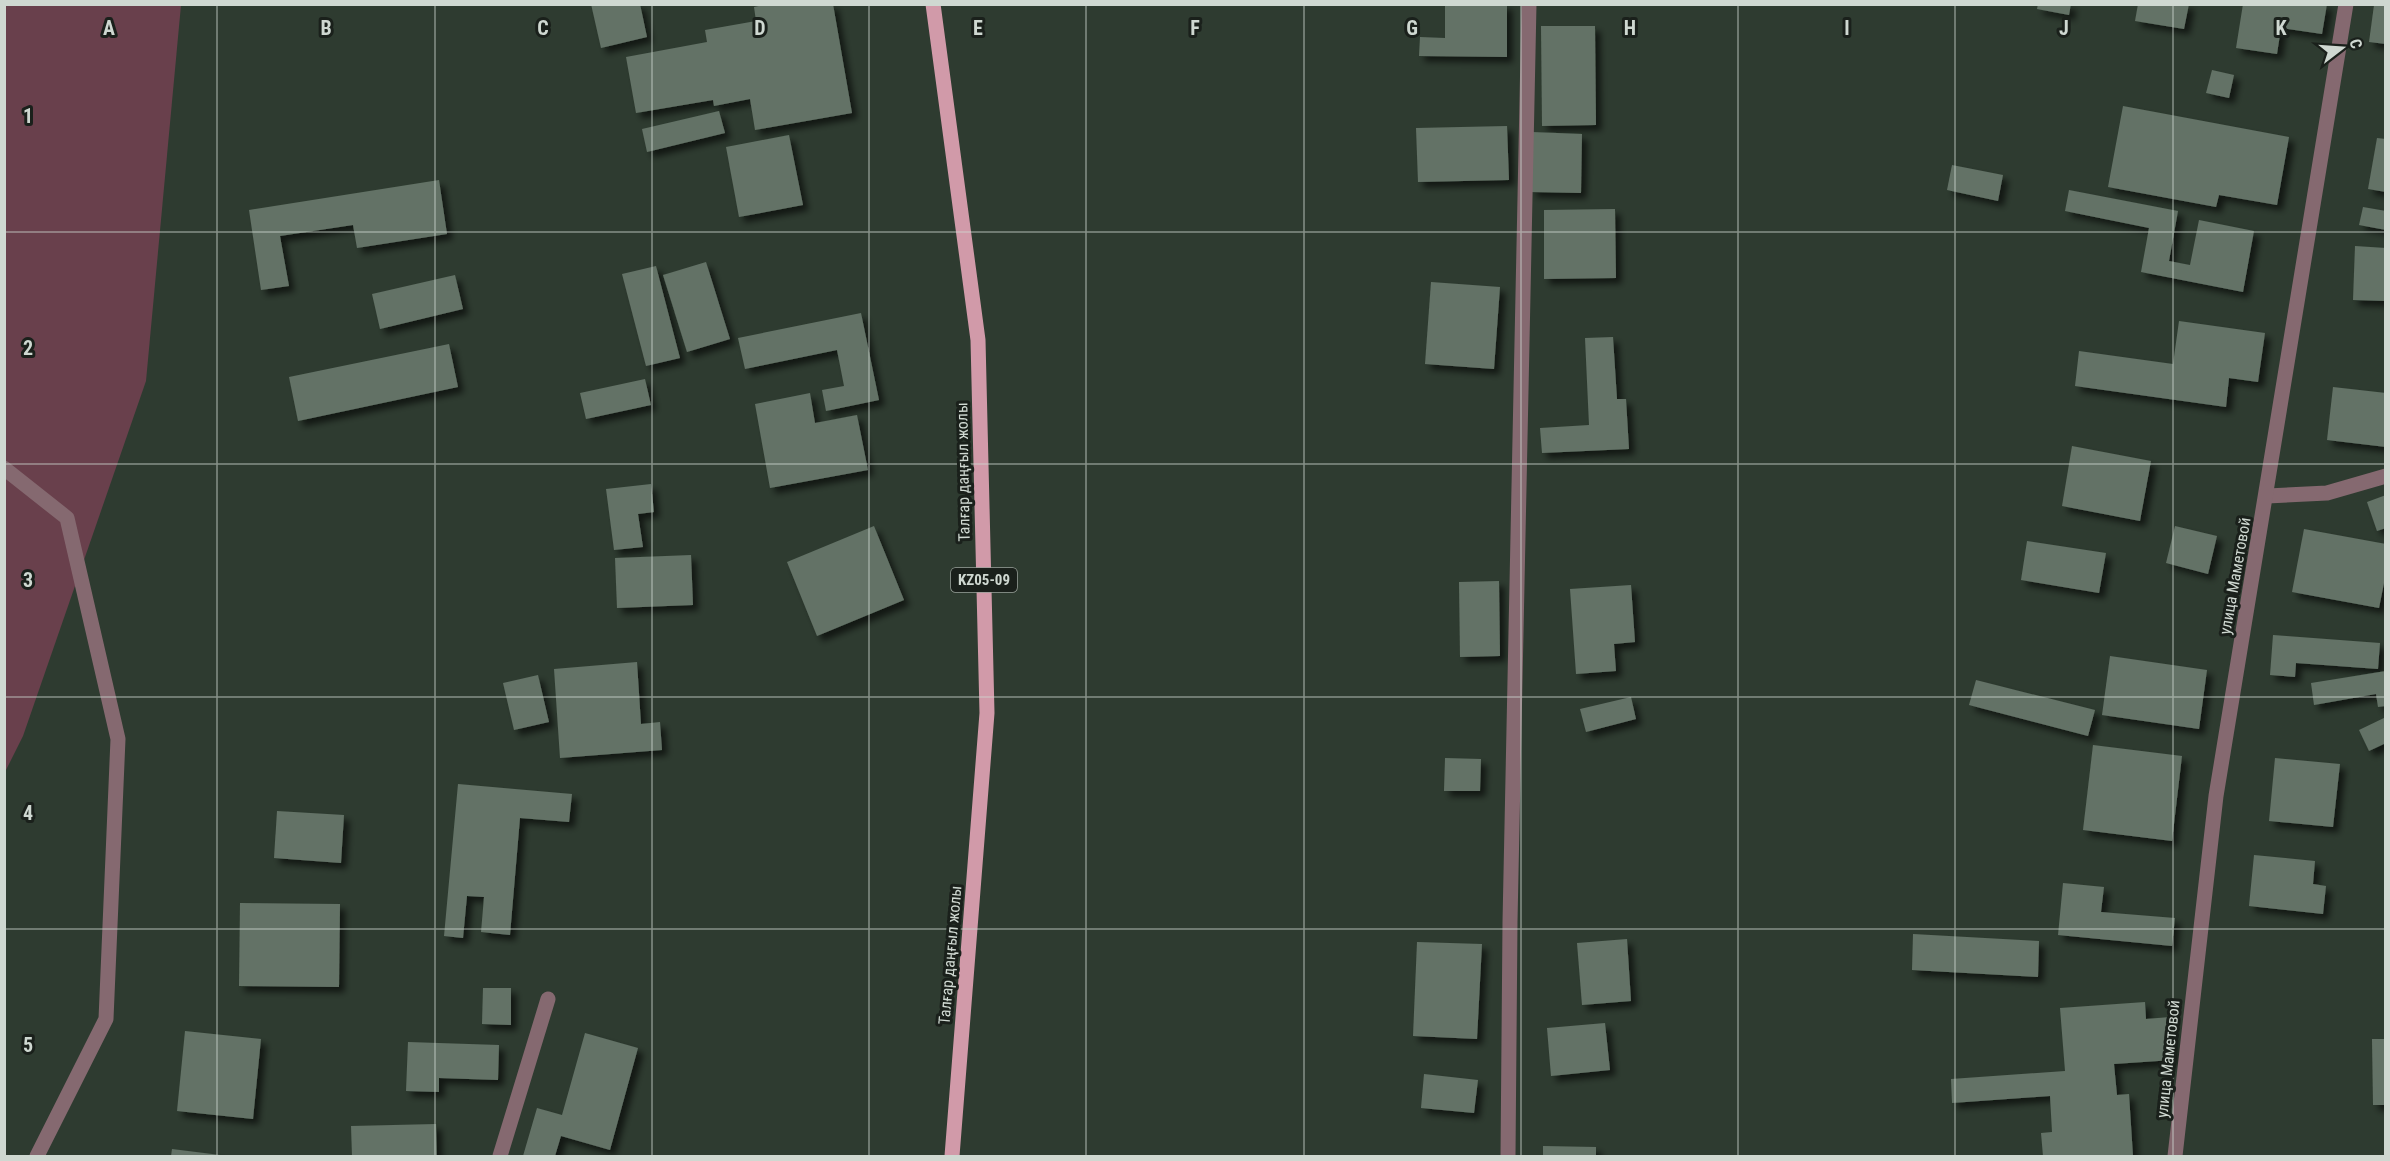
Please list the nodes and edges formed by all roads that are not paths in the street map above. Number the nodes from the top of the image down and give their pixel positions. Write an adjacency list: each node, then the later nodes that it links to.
1 (933, 4): 10 (main road, Талғар даңғыл жолы / KZ05-09)
2 (1529, 4): 11 (street)
3 (2346, 4): 6 (street, улица Маметовой)
4 (4, 468): 8 (street)
5 (2385, 476): 6 (street)
6 (2267, 496): 12 (street, улица Маметовой)
7 (548, 999): 9 (street)
8 (37, 1156)
9 (500, 1156)
10 (952, 1156)
11 (1508, 1156)
12 (2175, 1156)

